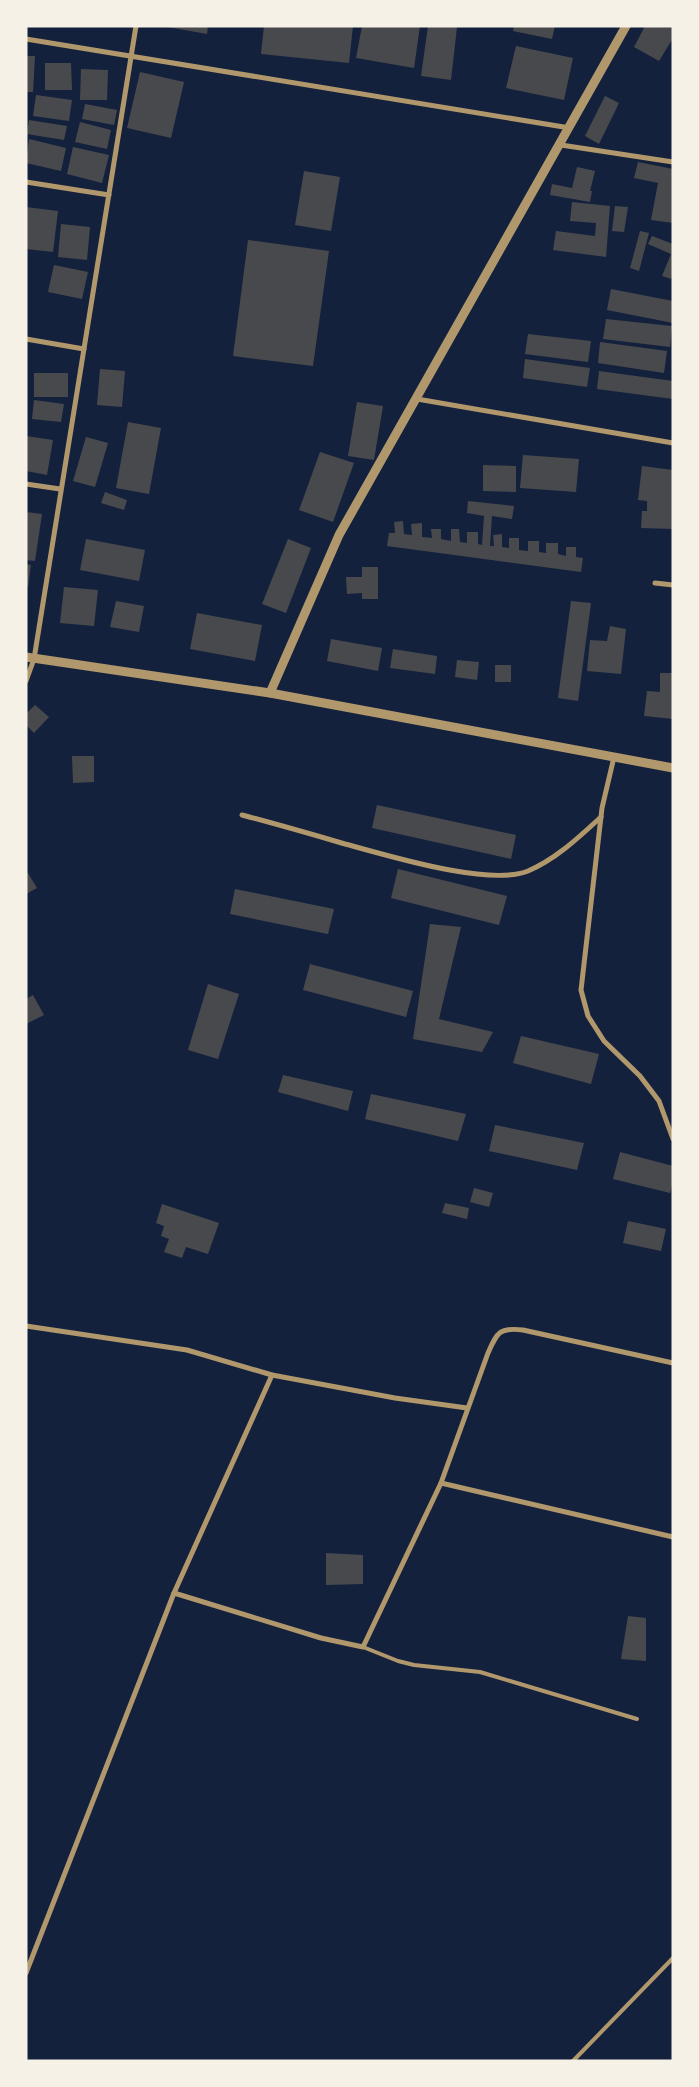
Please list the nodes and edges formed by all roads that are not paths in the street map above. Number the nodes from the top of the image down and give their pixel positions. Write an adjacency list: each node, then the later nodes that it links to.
1 (136, 26): 4 (street)
2 (626, 26): 5 (street)
3 (26, 39): 4 (street)
4 (131, 56): 5 (street); 9 (street)
5 (570, 128): 6 (street)
6 (561, 145): 7 (street); 12 (street)
7 (673, 162)
8 (26, 182): 9 (street)
9 (109, 196): 11 (street)
10 (26, 339): 11 (street)
11 (84, 348): 15 (street)
12 (417, 399): 13 (street); 20 (street)
13 (673, 443)
14 (26, 484): 15 (street)
15 (60, 489): 18 (street)
16 (655, 583): 17 (street)
17 (673, 586)
18 (30, 658): 19 (street); 20 (street)
19 (26, 681)
20 (270, 693): 21 (street)
21 (615, 756): 22 (street); 24 (street)
22 (673, 768)
23 (242, 815): 24 (street)
24 (601, 817): 25 (street)
25 (673, 1139)
26 (26, 1326): 28 (street)
27 (673, 1363): 29 (street)
28 (272, 1375): 29 (street); 32 (street)
29 (467, 1408): 30 (street)
30 (441, 1483): 31 (street); 33 (street)
31 (673, 1537)
32 (174, 1593): 33 (street); 36 (street)
33 (363, 1647): 34 (lane)
34 (637, 1719)
35 (673, 1958): 37 (lane)
36 (26, 1973)
37 (573, 2061)

